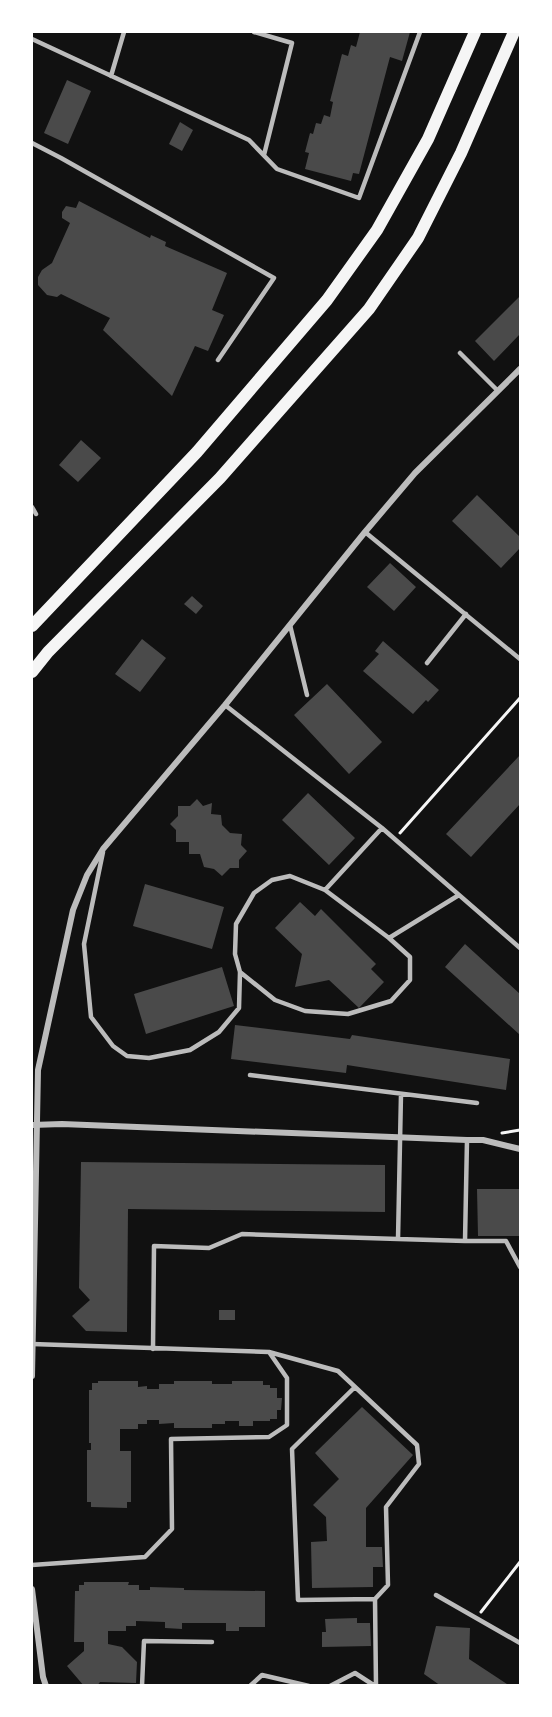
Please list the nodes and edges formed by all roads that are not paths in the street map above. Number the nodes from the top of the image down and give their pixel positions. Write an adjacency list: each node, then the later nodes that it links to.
1 (124, 32): 7 (lane)
2 (254, 32): 9 (lane)
3 (420, 32): 9 (lane)
4 (475, 32): 19 (main road)
5 (514, 32): 22 (main road)
6 (32, 39): 7 (lane)
7 (111, 76): 9 (lane)
8 (32, 143): 11 (lane)
9 (264, 155)
10 (460, 353): 13 (lane)
11 (218, 360)
12 (520, 369): 13 (street)
13 (498, 391): 16 (street)
14 (32, 507): 15 (lane)
15 (36, 514)
16 (365, 532): 17 (lane); 18 (street)
17 (466, 614): 20 (lane); 21 (lane)
18 (290, 625): 23 (lane); 24 (street)
19 (32, 626)
20 (520, 659)
21 (427, 663)
22 (32, 672)
23 (307, 695)
24 (225, 705): 25 (lane); 26 (street)
25 (382, 828): 27 (lane); 28 (lane)
26 (103, 849): 31 (lane); 35 (street)
27 (325, 890): 29 (lane); 31 (lane)
28 (459, 895): 29 (lane); 30 (lane)
29 (389, 938): 31 (lane)
30 (520, 948)
31 (240, 972)
32 (250, 1075): 33 (lane)
33 (401, 1094): 34 (lane); 36 (lane)
34 (477, 1103)
35 (34, 1125): 36 (street); 42 (street)
36 (400, 1137): 37 (street); 39 (lane)
37 (467, 1140): 38 (street); 40 (lane)
38 (520, 1149)
39 (398, 1239): 40 (lane); 43 (lane)
40 (465, 1241): 41 (lane)
41 (520, 1267)
42 (32, 1344): 43 (lane); 45 (street)
43 (153, 1349): 44 (lane)
44 (269, 1352): 46 (lane); 47 (lane)
45 (32, 1376)
46 (355, 1387): 50 (lane); 50 (lane)
47 (32, 1565)
48 (32, 1589): 54 (street)
49 (436, 1595): 52 (lane)
50 (375, 1599): 59 (lane)
51 (212, 1642): 55 (lane)
52 (520, 1643)
53 (295, 1683): 56 (lane); 57 (lane)
54 (46, 1686)
55 (142, 1686)
56 (250, 1686)
57 (309, 1686)
58 (330, 1686): 59 (lane)
59 (376, 1686)

